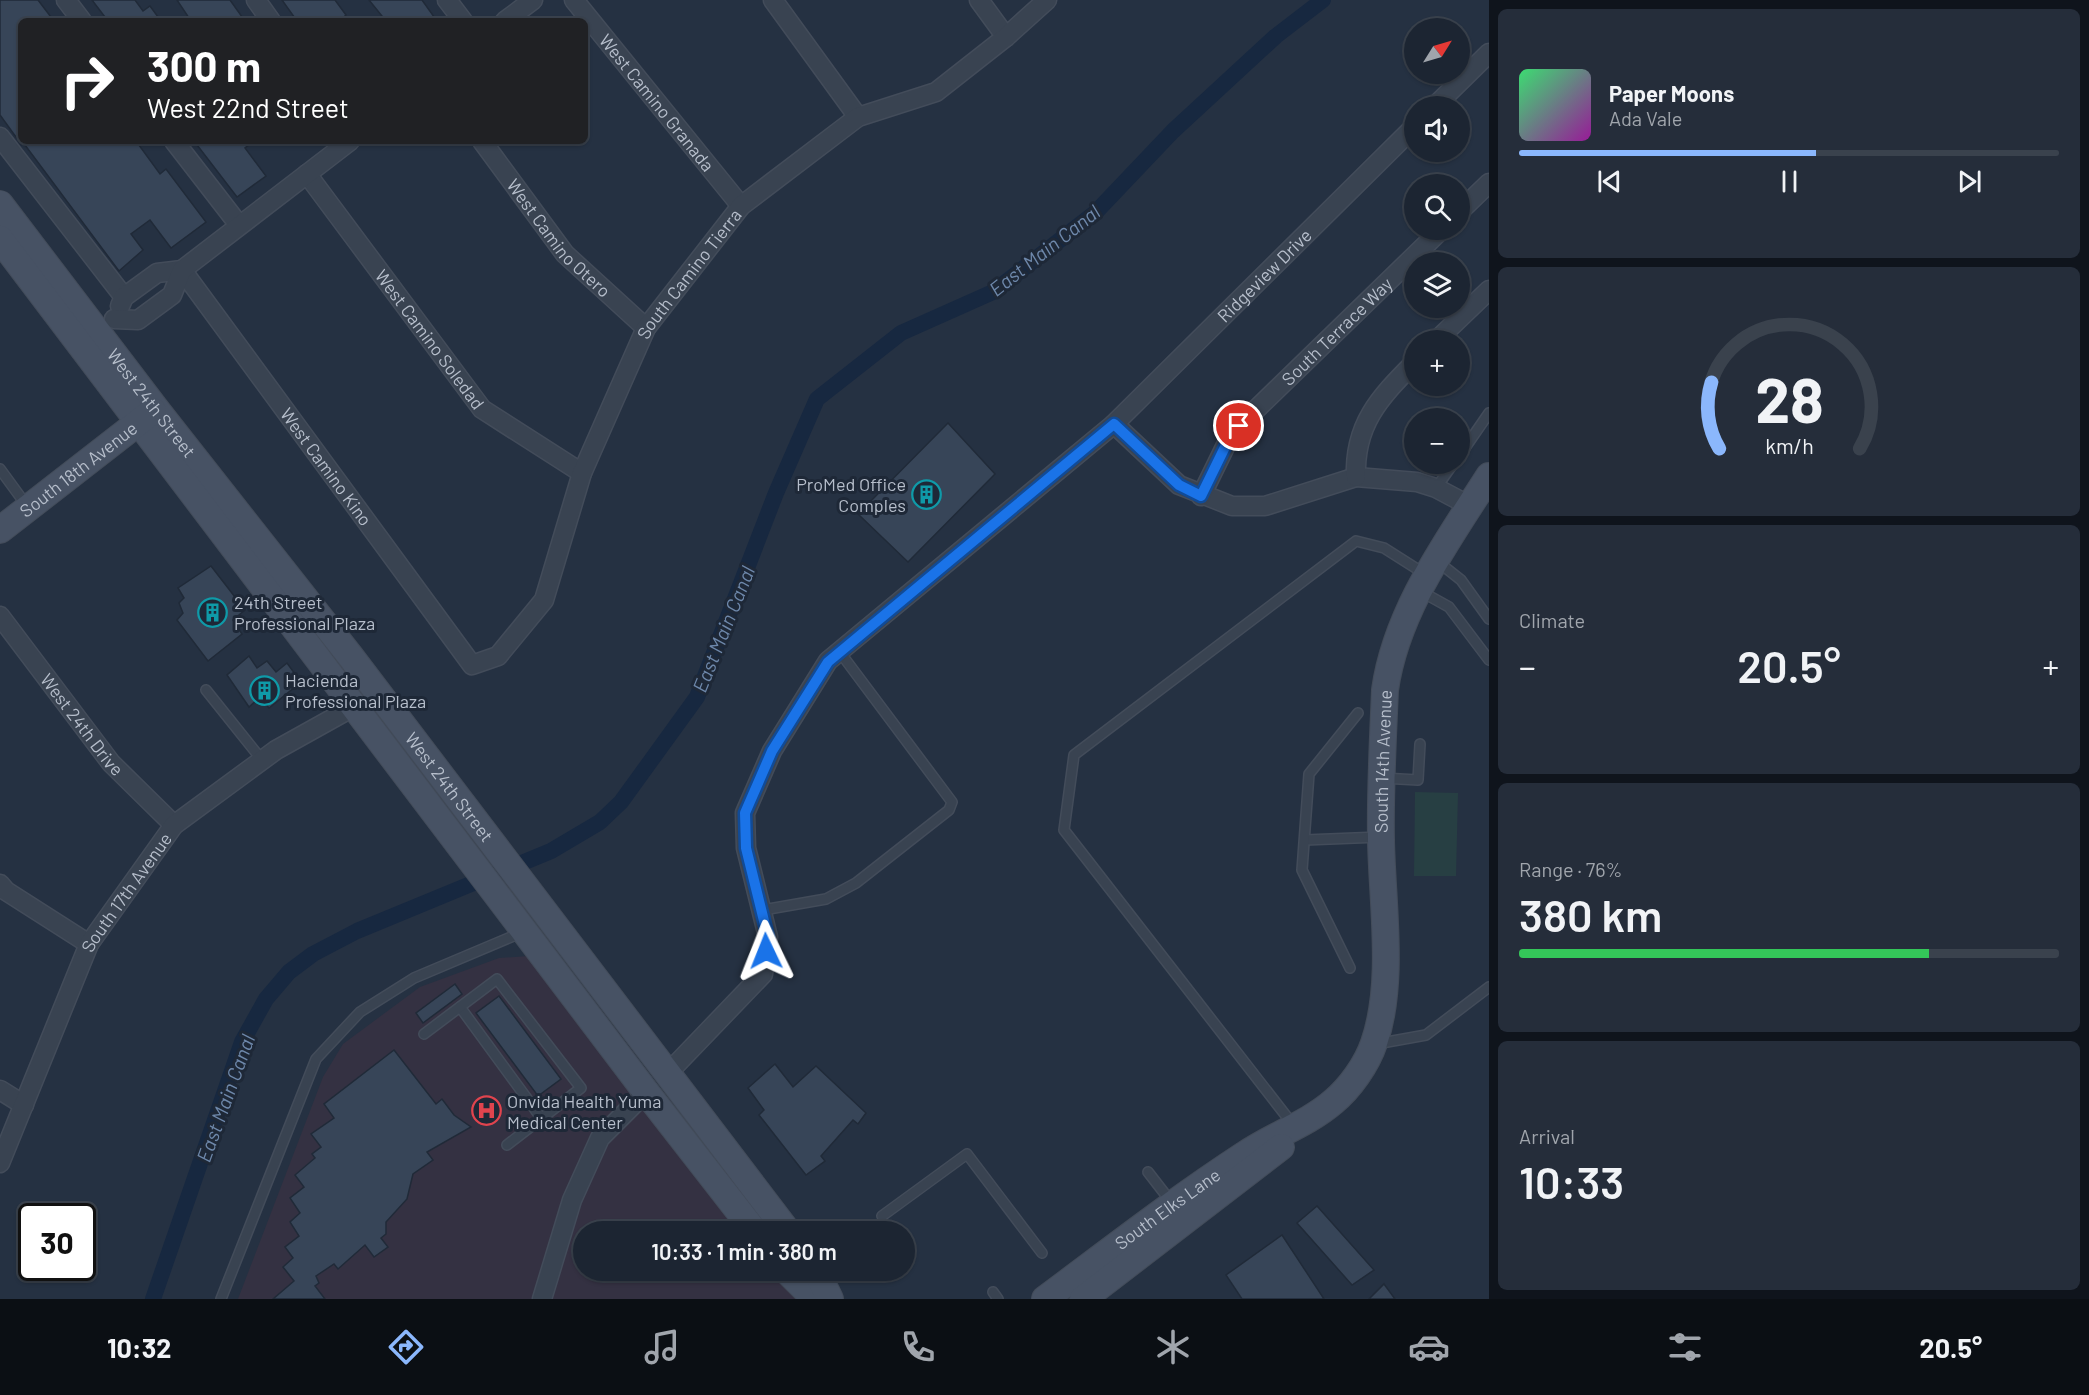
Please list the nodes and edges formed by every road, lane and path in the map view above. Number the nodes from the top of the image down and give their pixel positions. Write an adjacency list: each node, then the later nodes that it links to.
1 (66, 0): 9 (street)
2 (256, 0): 10 (street)
3 (447, 0): 11 (street)
4 (574, 0): 26 (street, West Camino Granada)
5 (774, 0): 16 (street)
6 (978, 0): 13 (street)
7 (1047, 0): 13 (street, South Camino Tierra)
8 (523, 3): 12 (street)
9 (80, 18)
10 (269, 18)
11 (461, 18)
12 (508, 18)
13 (1006, 37): 16 (street, South Camino Tierra)
14 (1489, 53): 15 (street)
15 (1445, 96)
16 (858, 117): 26 (street, South Camino Tierra)
17 (0, 137): 32 (street)
18 (1404, 137): 39 (street, Ridgeview Drive)
19 (176, 144): 27 (street)
20 (346, 144): 22 (street)
21 (484, 144): 33 (street, West Camino Otero)
22 (307, 174): 27 (street); 42 (street, West Camino Soledad)
23 (1489, 183): 24 (street)
24 (1470, 201)
25 (0, 204): 35 (main road, West 24th Street)
26 (741, 206): 33 (street, South Camino Tierra)
27 (239, 225): 30 (street)
28 (0, 239): 35 (main road, West 24th Street)
29 (1431, 240): 47 (street, South Terrace Way)
30 (182, 270): 32 (street); 35 (street); 56 (street, West Camino Kino)
31 (1489, 290): 34 (street)
32 (124, 297): 35 (street)
33 (646, 328): 42 (street, South Camino Tierra)
34 (1447, 330)
35 (98, 331): 38 (main road, West 24th Street)
36 (1404, 373): 45 (street)
37 (1489, 413): 40 (lane)
38 (148, 416): 49 (main road, South 18th Avenue); 58 (main road, West 24th Street); 63 (main road, West 24th Street)
39 (1114, 424): 47 (street); 54 (street, Ridgeview Drive)
40 (1470, 441)
41 (0, 469): 49 (lane)
42 (582, 473): 56 (street, South Camino Tierra)
43 (1446, 474): 46 (lane)
44 (1489, 476): 48 (main road, South 14th Avenue)
45 (1356, 477): 46 (street); 47 (street)
46 (1436, 488): 48 (street)
47 (1201, 496)
48 (1470, 506): 51 (main road, South 14th Avenue)
49 (29, 508): 50 (main road, South 18th Avenue)
50 (0, 530)
51 (1428, 576): 53 (lane); 55 (lane); 62 (main road, South 14th Avenue); 82 (lane)
52 (0, 616): 64 (street, West 24th Drive)
53 (1489, 619)
54 (839, 651): 68 (street, Ridgeview Drive); 68 (lane)
55 (1489, 660)
56 (472, 665)
57 (206, 690): 61 (lane)
58 (355, 706): 61 (street, South 17th Avenue); 63 (main road); 69 (main road, West 24th Street)
59 (1358, 713): 66 (lane)
60 (1420, 744): 62 (lane)
61 (262, 760): 64 (street, South 17th Avenue)
62 (1382, 778): 65 (main road, South 14th Avenue)
63 (445, 782): 77 (main road, West 24th Street)
64 (174, 825): 70 (street, South 17th Avenue)
65 (1381, 837): 66 (lane); 75 (main road, South 14th Avenue)
66 (1305, 840): 71 (lane)
67 (0, 884): 70 (street)
68 (763, 910): 77 (street, Ridgeview Drive)
69 (525, 931): 79 (main road, West 24th Street); 93 (lane)
70 (88, 944): 80 (street, South 17th Avenue)
71 (1350, 968)
72 (1489, 987): 75 (lane)
73 (460, 1007): 74 (lane); 81 (lane); 81 (lane)
74 (424, 1034)
75 (1374, 1044): 76 (main road, South 14th Avenue)
76 (1362, 1068): 82 (main road, South Elks Lane)
77 (667, 1074): 79 (main road); 89 (main road, West 24th Street)
78 (0, 1090): 80 (street)
79 (646, 1092): 88 (main road, West 24th Street); 94 (street)
80 (24, 1105): 84 (street, South 17th Avenue)
81 (542, 1119): 83 (lane)
82 (1296, 1128): 86 (main road, South Elks Lane)
83 (507, 1145)
84 (0, 1163)
85 (1148, 1172): 86 (lane)
86 (1179, 1212): 97 (main road, South Elks Lane); 98 (main road, South Elks Lane)
87 (882, 1216): 90 (lane)
88 (746, 1221)
89 (780, 1221)
90 (1042, 1253)
91 (797, 1281): 95 (main road)
92 (821, 1281): 96 (main road)
93 (221, 1299)
94 (542, 1299)
95 (815, 1299)
96 (830, 1299)
97 (1045, 1299)
98 (1083, 1299)

